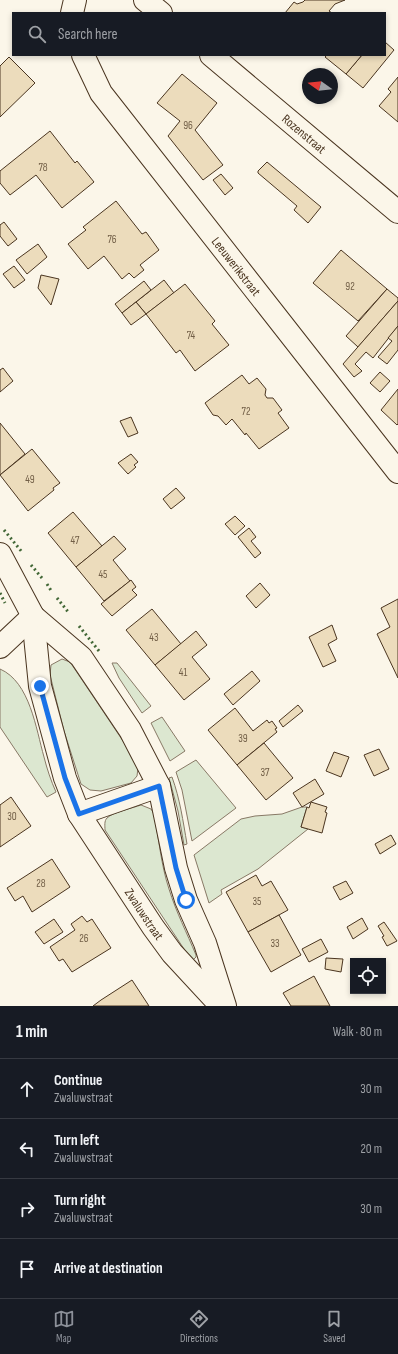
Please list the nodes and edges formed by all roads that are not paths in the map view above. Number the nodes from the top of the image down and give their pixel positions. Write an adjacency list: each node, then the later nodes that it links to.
1 (75, 0): 3 (street)
2 (145, 0): 4 (street)
3 (72, 12)
4 (160, 12)
5 (83, 56): 8 (street, Leeuwerikstraat)
6 (212, 56): 7 (street, Rozenstraat)
7 (398, 212)
8 (398, 472)
9 (0, 554): 10 (street, Zwaluwstraat)
10 (32, 616): 11 (street); 12 (street, Zwaluwstraat); 13 (street, Zwaluwstraat)
11 (0, 648)
12 (159, 786): 13 (street); 15 (street, Zwaluwstraat)
13 (79, 814): 14 (street, Zwaluwstraat)
14 (221, 1006)
15 (226, 1006)

